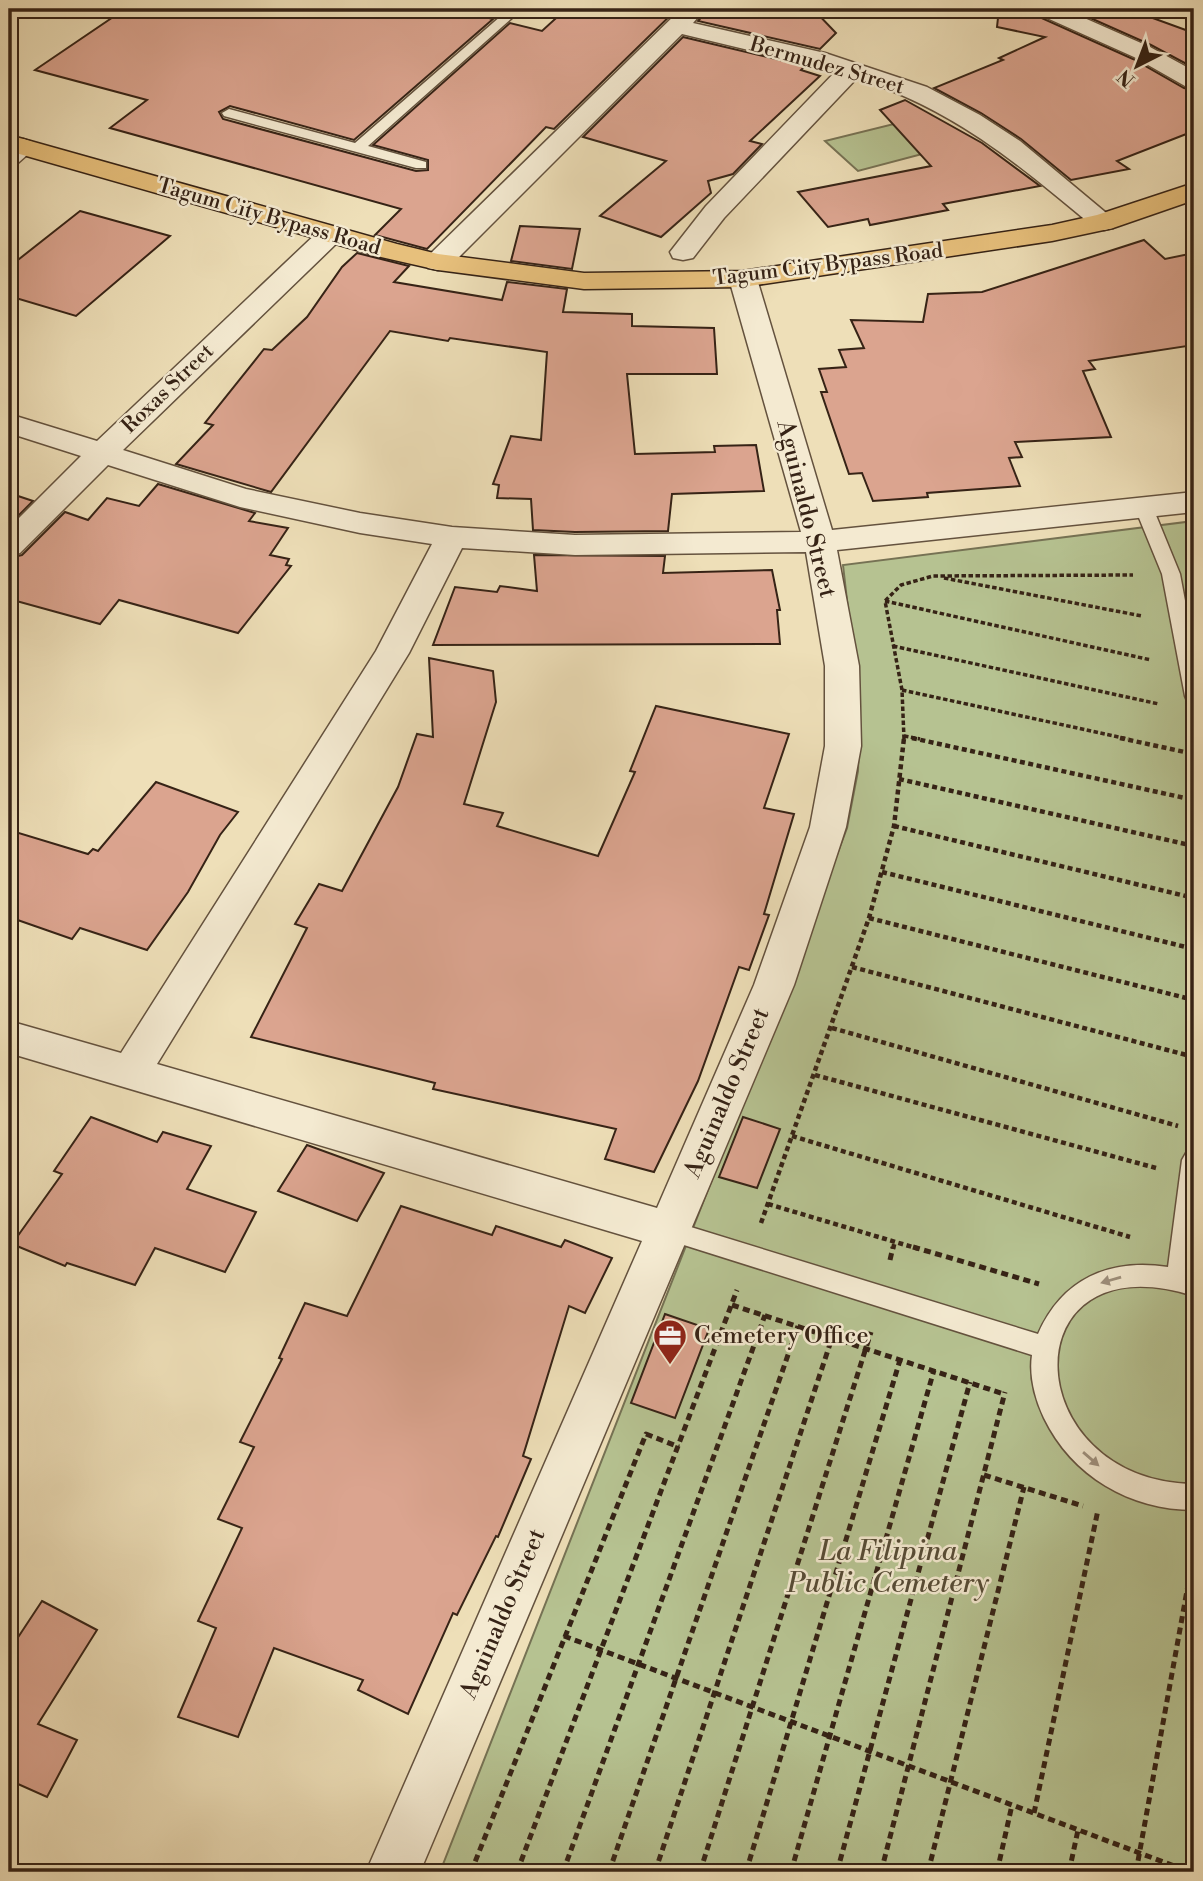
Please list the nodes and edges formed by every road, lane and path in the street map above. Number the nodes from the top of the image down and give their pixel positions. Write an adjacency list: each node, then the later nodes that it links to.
1 (516, 9): 8 (lane)
2 (1046, 9): 5 (street)
3 (686, 17): 4 (street, Bermudez Street); 14 (street)
4 (852, 69): 11 (street, Bermudez Street); 13 (street)
5 (1194, 81)
6 (229, 113): 8 (lane)
7 (14, 149): 12 (main road, Tagum City Bypass Road)
8 (358, 149): 9 (lane)
9 (421, 165)
10 (1194, 191): 11 (main road, Tagum City Bypass Road)
11 (1104, 222): 15 (main road, Tagum City Bypass Road)
12 (330, 235): 14 (main road, Tagum City Bypass Road); 17 (street, Roxas Street)
13 (683, 252)
14 (438, 262): 15 (main road, Tagum City Bypass Road)
15 (743, 279): 21 (street, Aguinaldo Street)
16 (9, 423): 17 (street)
17 (102, 453): 20 (street); 22 (street, Roxas Street)
18 (1194, 502): 19 (street)
19 (1144, 508): 21 (street); 23 (lane)
20 (452, 537): 21 (street); 47 (street)
21 (820, 542): 53 (street, Aguinaldo Street)
22 (9, 546)
23 (1171, 575): 24 (path); 26 (lane)
24 (933, 576): 25 (path); 26 (path)
25 (886, 601): 27 (path); 28 (path)
26 (1180, 623): 28 (lane)
27 (893, 646): 29 (path); 31 (path)
28 (1187, 668): 30 (lane)
29 (902, 690): 32 (path); 33 (path)
30 (1194, 696)
31 (1167, 705)
32 (904, 736): 34 (path); 35 (path)
33 (1194, 754)
34 (900, 779): 36 (path); 37 (path)
35 (1194, 800)
36 (894, 826): 38 (path); 39 (path)
37 (1194, 846)
38 (882, 872): 40 (path); 41 (path)
39 (1194, 898)
40 (869, 918): 42 (path); 43 (path)
41 (1194, 949)
42 (852, 967): 44 (path); 46 (path)
43 (1194, 1000)
44 (832, 1028): 48 (path); 49 (path)
45 (9, 1037): 47 (street)
46 (1194, 1057)
47 (130, 1073): 53 (street)
48 (815, 1075): 50 (path); 51 (path)
49 (1181, 1127)
50 (792, 1136): 52 (path); 54 (path)
51 (1193, 1169): 54 (lane)
52 (768, 1204): 55 (path); 57 (path)
53 (668, 1230): 55 (lane); 89 (street, Aguinaldo Street)
54 (1181, 1252): 56 (lane)
55 (749, 1255): 58 (path); 62 (lane)
56 (1186, 1282): 57 (lane, one-way to 57)
57 (1077, 1295): 63 (lane)
58 (732, 1305): 59 (path); 69 (path)
59 (765, 1315): 60 (path); 76 (path)
60 (798, 1326): 61 (path); 77 (path)
61 (832, 1338): 64 (path); 78 (path)
62 (1018, 1340): 63 (lane); 68 (path)
63 (1044, 1347): 71 (lane, one-way to 71)
64 (866, 1349): 65 (path); 79 (path)
65 (900, 1360): 66 (path); 80 (path)
66 (934, 1370): 67 (path); 81 (path)
67 (970, 1382): 68 (path); 82 (path)
68 (1004, 1394): 83 (path)
69 (679, 1447): 74 (path); 75 (path)
70 (1024, 1487): 84 (path)
71 (1194, 1497)
72 (1098, 1510): 86 (path)
73 (1194, 1552): 88 (path)
74 (564, 1636): 75 (path); 90 (path)
75 (601, 1651): 76 (path); 91 (path)
76 (639, 1665): 77 (path); 92 (path)
77 (676, 1679): 78 (path); 93 (path)
78 (715, 1693): 79 (path); 94 (path)
79 (753, 1708): 80 (path); 95 (path)
80 (792, 1723): 81 (path); 96 (path)
81 (831, 1737): 82 (path); 97 (path)
82 (870, 1752): 83 (path); 98 (path)
83 (908, 1766): 84 (path); 99 (path)
84 (950, 1782): 85 (path); 100 (path)
85 (1012, 1805): 86 (path); 101 (path)
86 (1034, 1814): 87 (path)
87 (1079, 1829): 88 (path); 102 (path)
88 (1139, 1853): 103 (path); 104 (path)
89 (393, 1872)
90 (471, 1872)
91 (517, 1872)
92 (563, 1872)
93 (609, 1872)
94 (655, 1872)
95 (700, 1872)
96 (746, 1872)
97 (791, 1872)
98 (837, 1872)
99 (881, 1872)
100 (928, 1872)
101 (997, 1872)
102 (1069, 1872)
103 (1136, 1872)
104 (1190, 1872)

